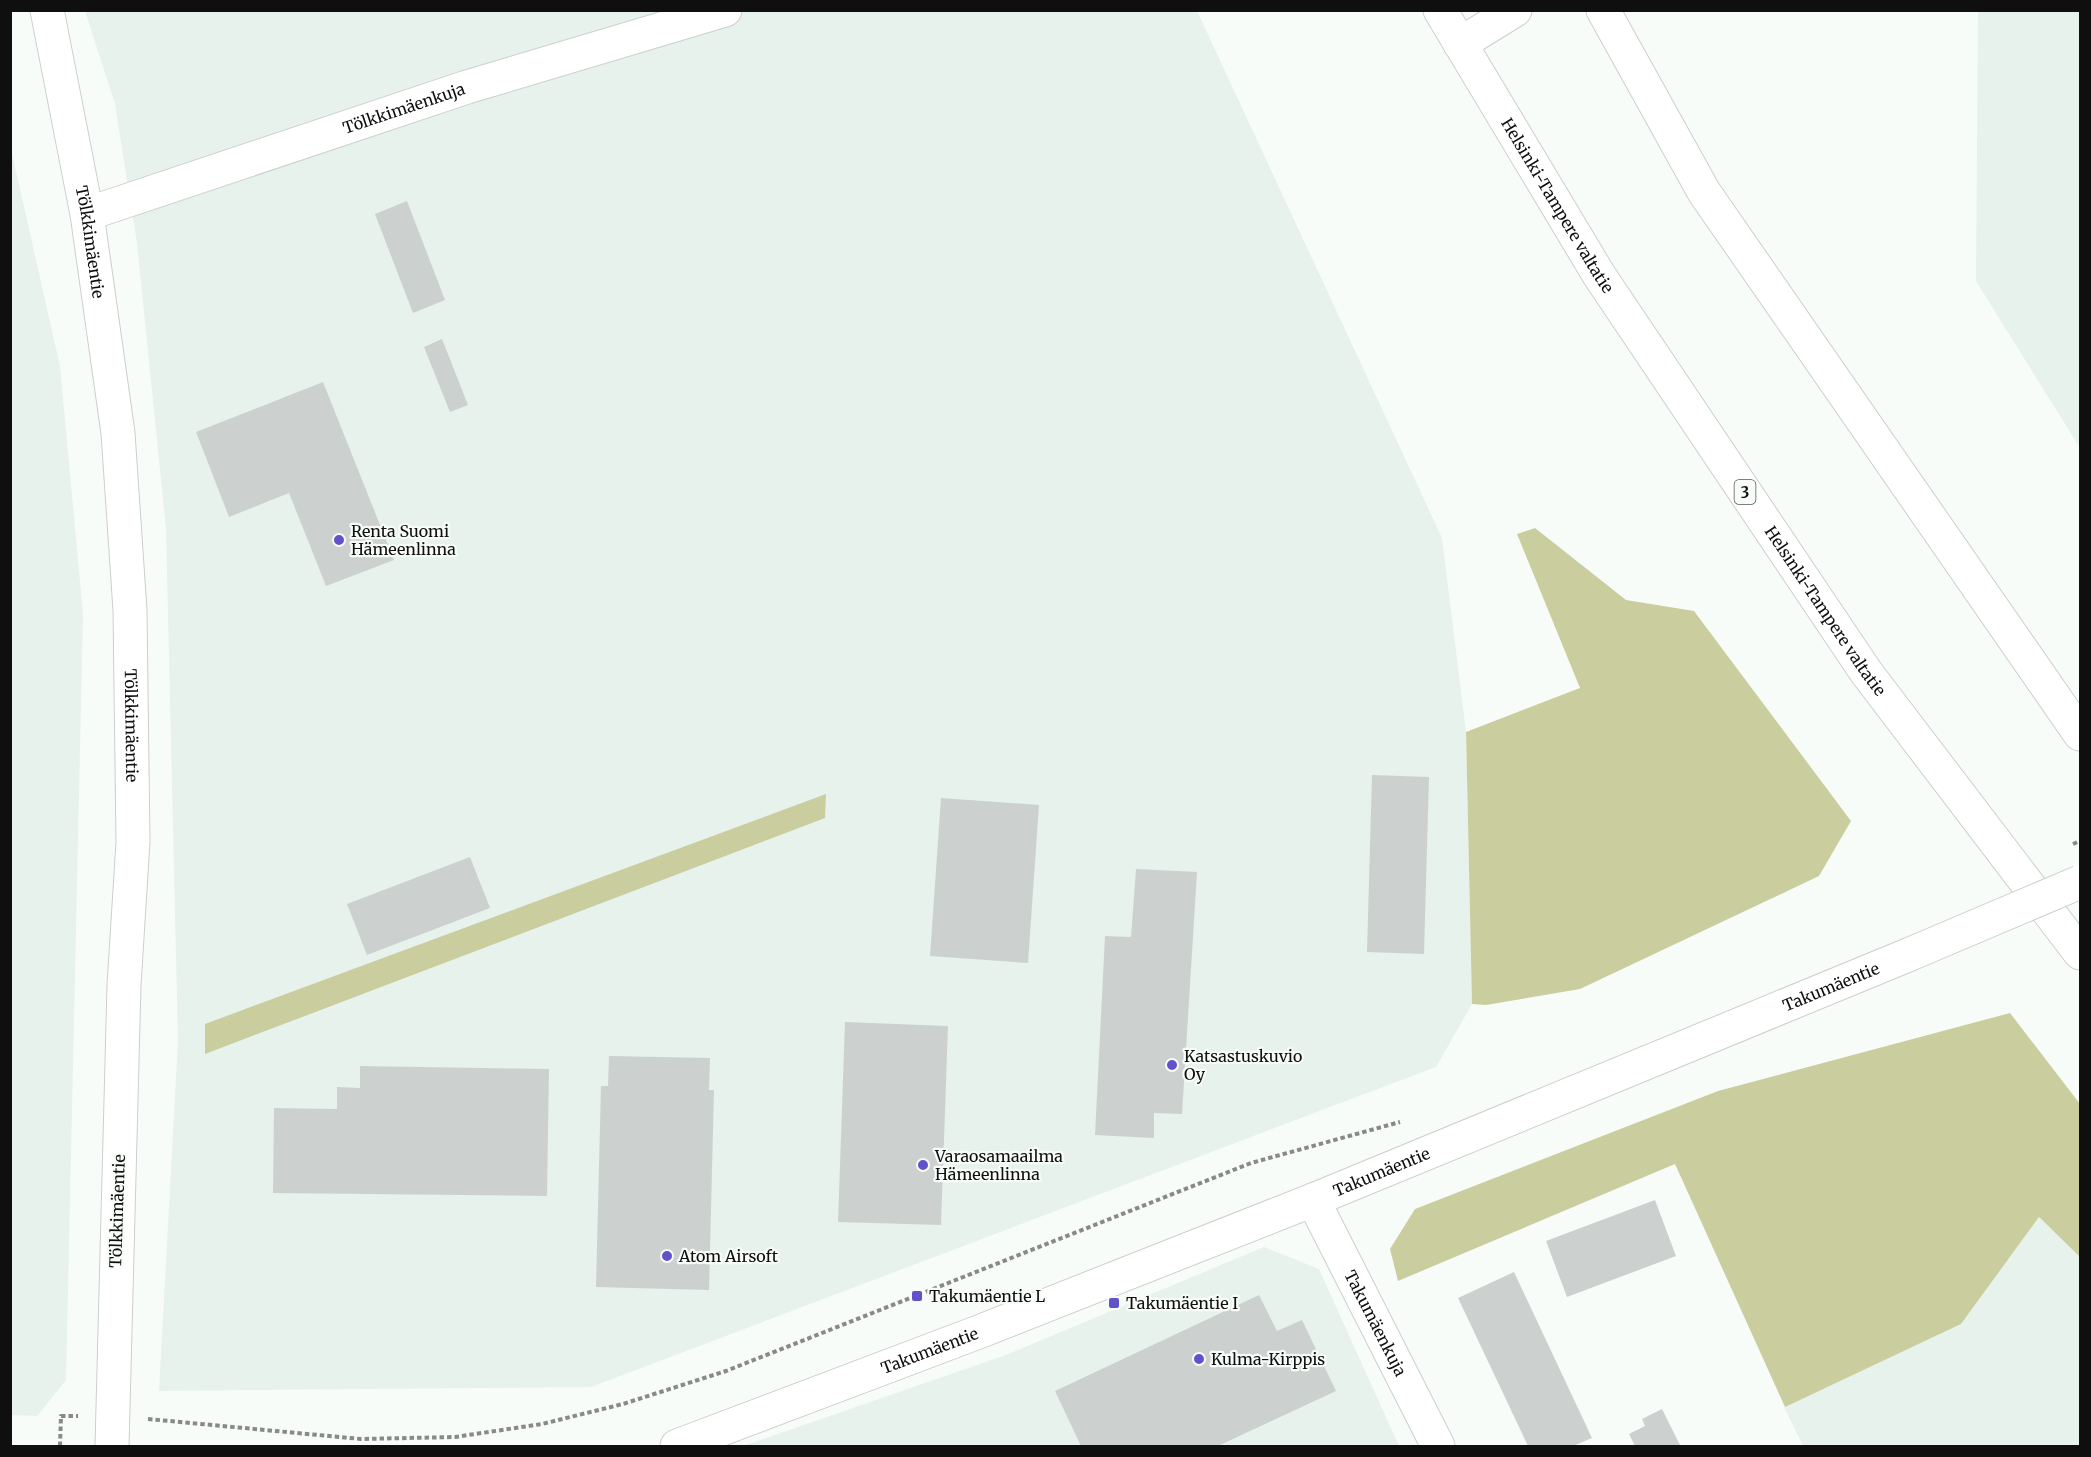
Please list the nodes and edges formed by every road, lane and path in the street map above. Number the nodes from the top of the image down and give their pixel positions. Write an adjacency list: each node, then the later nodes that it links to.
1 (47, 10): 7 (main road, Tölkkimäentie)
2 (725, 10): 7 (main road, Tölkkimäenkuja)
3 (1440, 10): 6 (main road, Helsinki-Tampere valtatie / 3)
4 (1515, 10): 6 (main road)
5 (1603, 10): 8 (main road)
6 (1460, 44): 10 (main road, Helsinki-Tampere valtatie / 3)
7 (87, 214): 13 (main road, Tölkkimäentie)
8 (2080, 734)
9 (2080, 882): 12 (main road, Takumäentie, bridge)
10 (2080, 953)
11 (1409, 1119): 13 (path)
12 (1313, 1200): 15 (main road, Takumäentie); 16 (main road, Takumäenkuja)
13 (111, 1431): 14 (path)
14 (60, 1446)
15 (677, 1446)
16 (1438, 1446)

